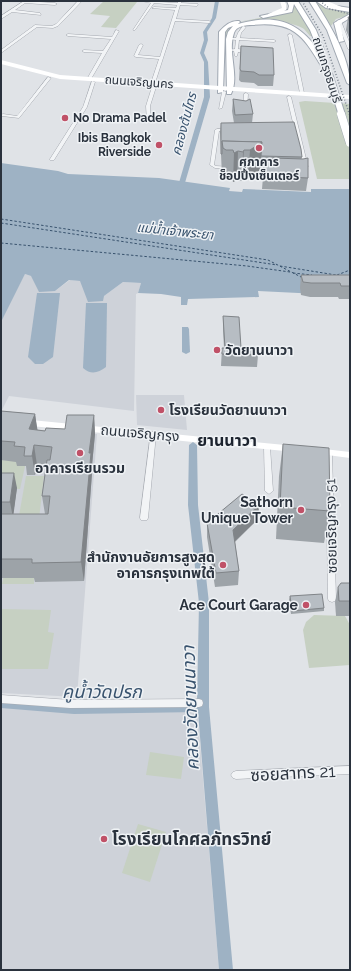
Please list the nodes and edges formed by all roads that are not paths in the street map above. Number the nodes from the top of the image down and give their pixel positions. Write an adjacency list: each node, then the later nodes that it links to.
1 (26, 1): 12 (street); 17 (street)
2 (144, 1): 10 (street)
3 (282, 1): 19 (main road)
4 (290, 1): 19 (main road)
5 (295, 1): 46 (main road, ถนนกรุงธนบุรี)
6 (312, 1): 49 (main road, ถนนกรุงธนบุรี)
7 (319, 1): 16 (main road)
8 (325, 1): 16 (main road)
9 (79, 2): 39 (street)
10 (153, 2): 11 (street); 26 (street)
11 (180, 2): 13 (street); 15 (street)
12 (55, 4)
13 (197, 5)
14 (154, 8): 15 (street)
15 (177, 9): 22 (street)
16 (348, 10)
17 (12, 11): 18 (street); 21 (street)
18 (40, 14)
19 (262, 16): 35 (main road)
20 (350, 16): 23 (main road)
21 (1, 18)
22 (174, 20): 24 (street); 42 (street)
23 (340, 21): 34 (street); 45 (main road)
24 (209, 22)
25 (244, 27): 31 (street)
26 (134, 29)
27 (117, 31): 30 (street)
28 (68, 35): 30 (street)
29 (290, 35): 53 (street)
30 (113, 38): 40 (street)
31 (234, 39): 32 (street); 36 (main road); 46 (main road)
32 (274, 42)
33 (141, 45): 42 (street)
34 (350, 49)
35 (222, 50): 36 (main road); 51 (main road)
36 (232, 50): 38 (street); 41 (street); 51 (main road)
37 (84, 51): 40 (street)
38 (252, 51)
39 (1, 52)
40 (104, 52): 48 (street)
41 (236, 55)
42 (162, 58): 50 (street)
43 (1, 62): 48 (main road, ถนนเจริญนคร)
44 (1, 66): 47 (main road, ถนนเจริญนคร)
45 (350, 73)
46 (329, 74): 64 (main road, ถนนกรุงธนบุรี, bridge)
47 (49, 78): 48 (main road, ถนนเจริญนคร); 59 (street)
48 (91, 80): 50 (main road, ถนนเจริญนคร); 65 (street)
49 (350, 83)
50 (154, 85): 51 (main road, ถนนเจริญนคร); 60 (street)
51 (225, 91): 52 (main road, ถนนเจริญนคร); 53 (main road, ถนนเจริญนคร); 57 (street)
52 (246, 94): 54 (main road, ถนนเจริญนคร); 58 (street)
53 (302, 94): 55 (main road, ถนนเจริญนคร)
54 (289, 97): 56 (main road, ถนนเจริญนคร); 62 (street)
55 (350, 97)
56 (350, 101)
57 (220, 108)
58 (245, 110)
59 (3, 115)
60 (149, 121)
61 (281, 128): 62 (street)
62 (296, 128): 67 (street)
63 (237, 129): 66 (street)
64 (350, 143)
65 (52, 159)
66 (233, 168)
67 (302, 169)
68 (1, 420): 69 (main road, ถนนเจริญกรุง)
69 (153, 434): 70 (main road, ถนนเจริญกรุง); 74 (street)
70 (267, 447): 71 (main road, ถนนเจริญกรุง); 73 (street)
71 (329, 452): 72 (main road, ถนนเจริญกรุง); 75 (street, ซอยเจริญกรุง 51)
72 (350, 455)
73 (270, 491)
74 (144, 518)
75 (332, 599)
76 (1, 699): 77 (street)
77 (199, 703)
78 (350, 770): 79 (street, ซอยสาทร 21)
79 (236, 775)

